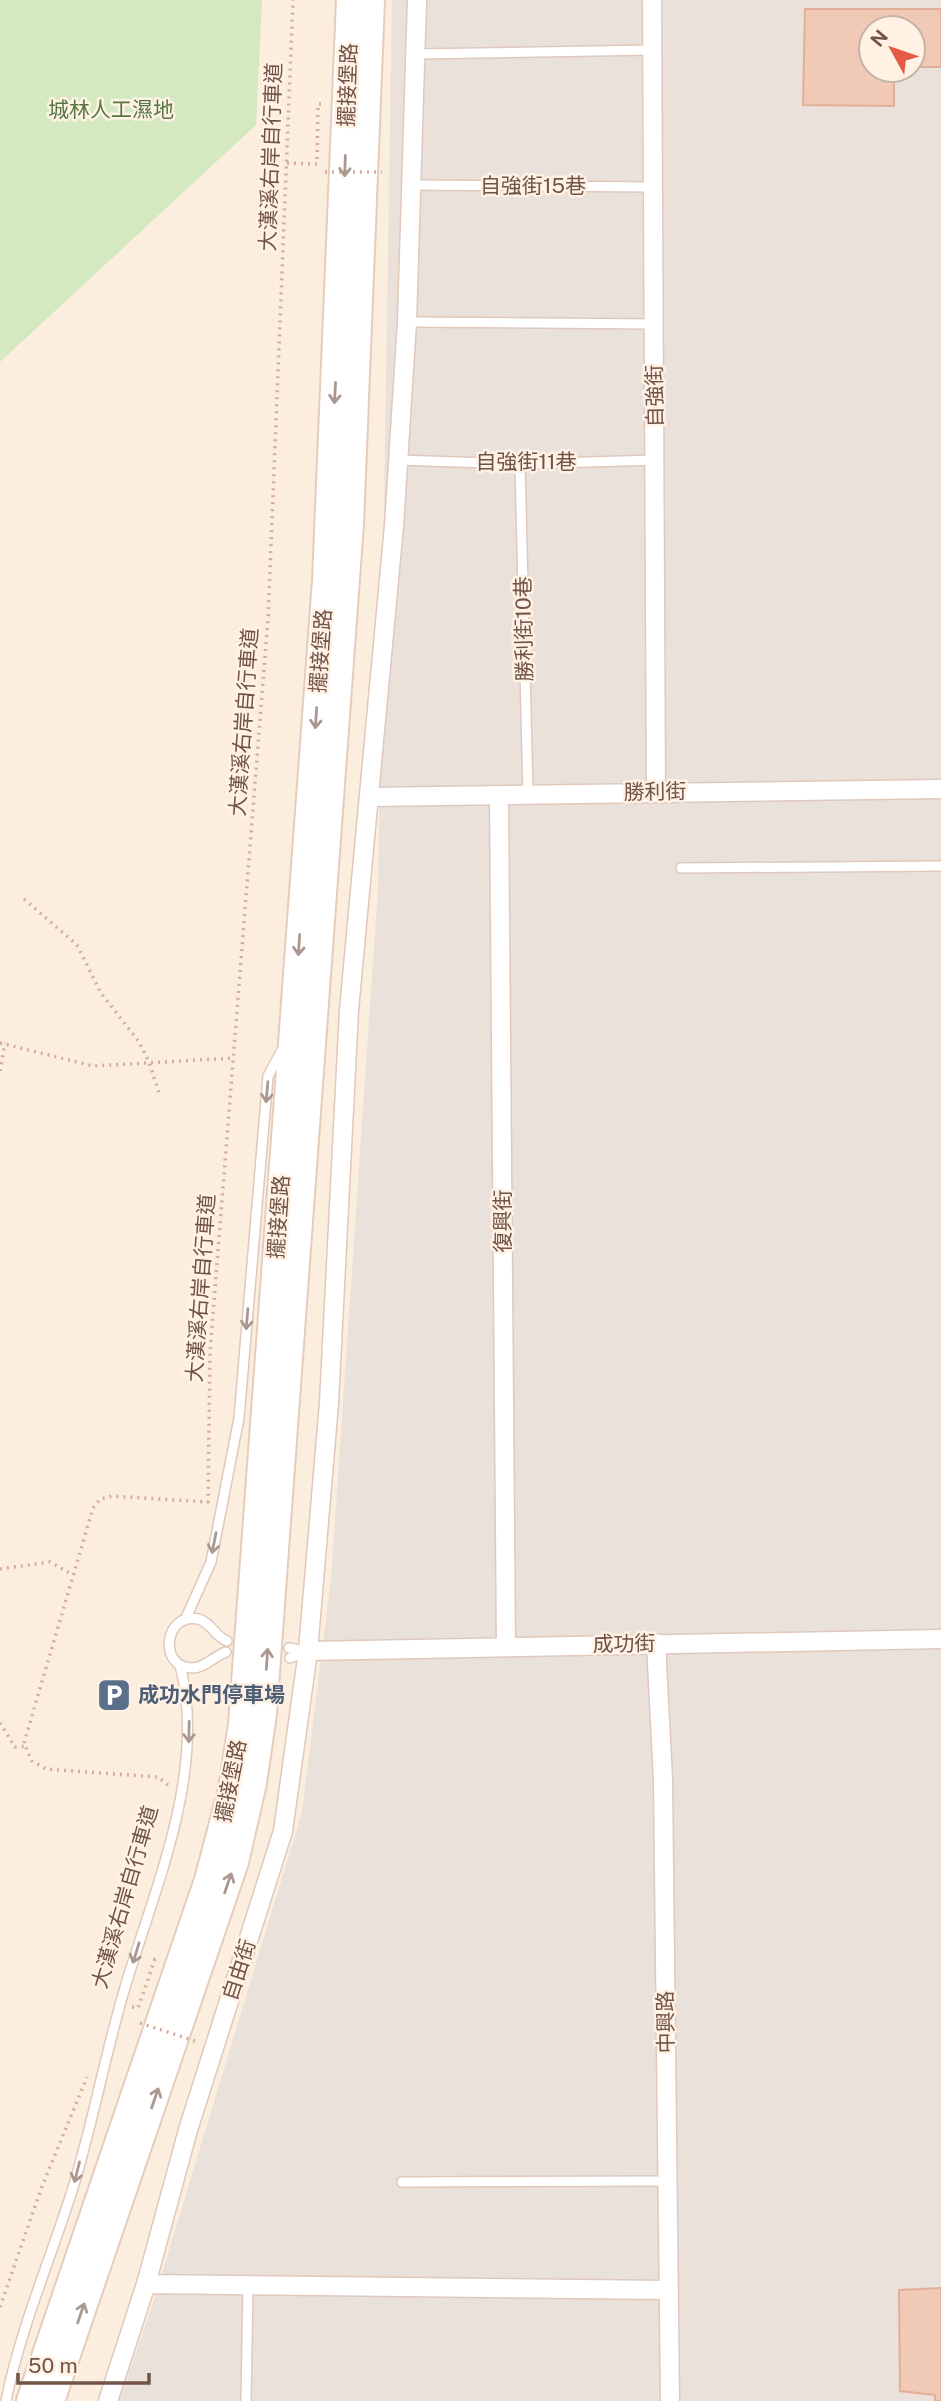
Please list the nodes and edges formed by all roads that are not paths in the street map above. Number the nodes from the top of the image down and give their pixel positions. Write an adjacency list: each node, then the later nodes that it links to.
1 (351, 0): 21 (street, 擺接堡路, one-way to 21)
2 (371, 0): 38 (street, 擺接堡路, one-way to 2)
3 (417, 0): 6 (street, 自由街)
4 (652, 0): 5 (street, 自強街)
5 (653, 50): 6 (lane); 8 (street, 自強街)
6 (416, 54): 7 (street, 自由街)
7 (410, 186): 8 (lane, 自強街15巷); 9 (street, 自由街)
8 (655, 187): 10 (street, 自強街)
9 (407, 322): 10 (lane); 11 (street, 自由街)
10 (654, 324): 12 (street, 自強街)
11 (396, 460): 13 (lane, 自強街11巷); 18 (street, 自由街)
12 (656, 460): 13 (lane, 自強街11巷); 15 (street, 自強街)
13 (520, 464): 16 (lane, 勝利街10巷)
14 (941, 789): 15 (street, 勝利街)
15 (656, 792): 16 (street, 勝利街)
16 (528, 794): 17 (street, 勝利街)
17 (499, 795): 18 (street, 勝利街); 26 (street, 復興街)
18 (369, 797): 27 (street, 自由街)
19 (941, 866): 20 (lane)
20 (681, 868)
21 (293, 1030): 22 (lane, one-way to 22); 37 (street, 擺接堡路)
22 (185, 1620): 24 (lane); 30 (lane)
23 (941, 1639): 25 (street, 成功街)
24 (228, 1641)
25 (656, 1643): 26 (street, 成功街); 31 (street, 中興路)
26 (506, 1647): 27 (street, 成功街)
27 (308, 1651): 29 (lane, 成功街); 33 (street, 自由街)
28 (226, 1652): 30 (lane)
29 (290, 1653)
30 (180, 1665): 36 (lane, one-way to 36)
31 (668, 2181): 32 (lane); 35 (street, 中興路)
32 (402, 2182)
33 (146, 2284): 34 (street); 39 (street, 自由街)
34 (248, 2286): 35 (street); 40 (lane)
35 (669, 2290): 41 (street, 中興路)
36 (5, 2401)
37 (30, 2401)
38 (51, 2401)
39 (108, 2401)
40 (246, 2401)
41 (670, 2401)

